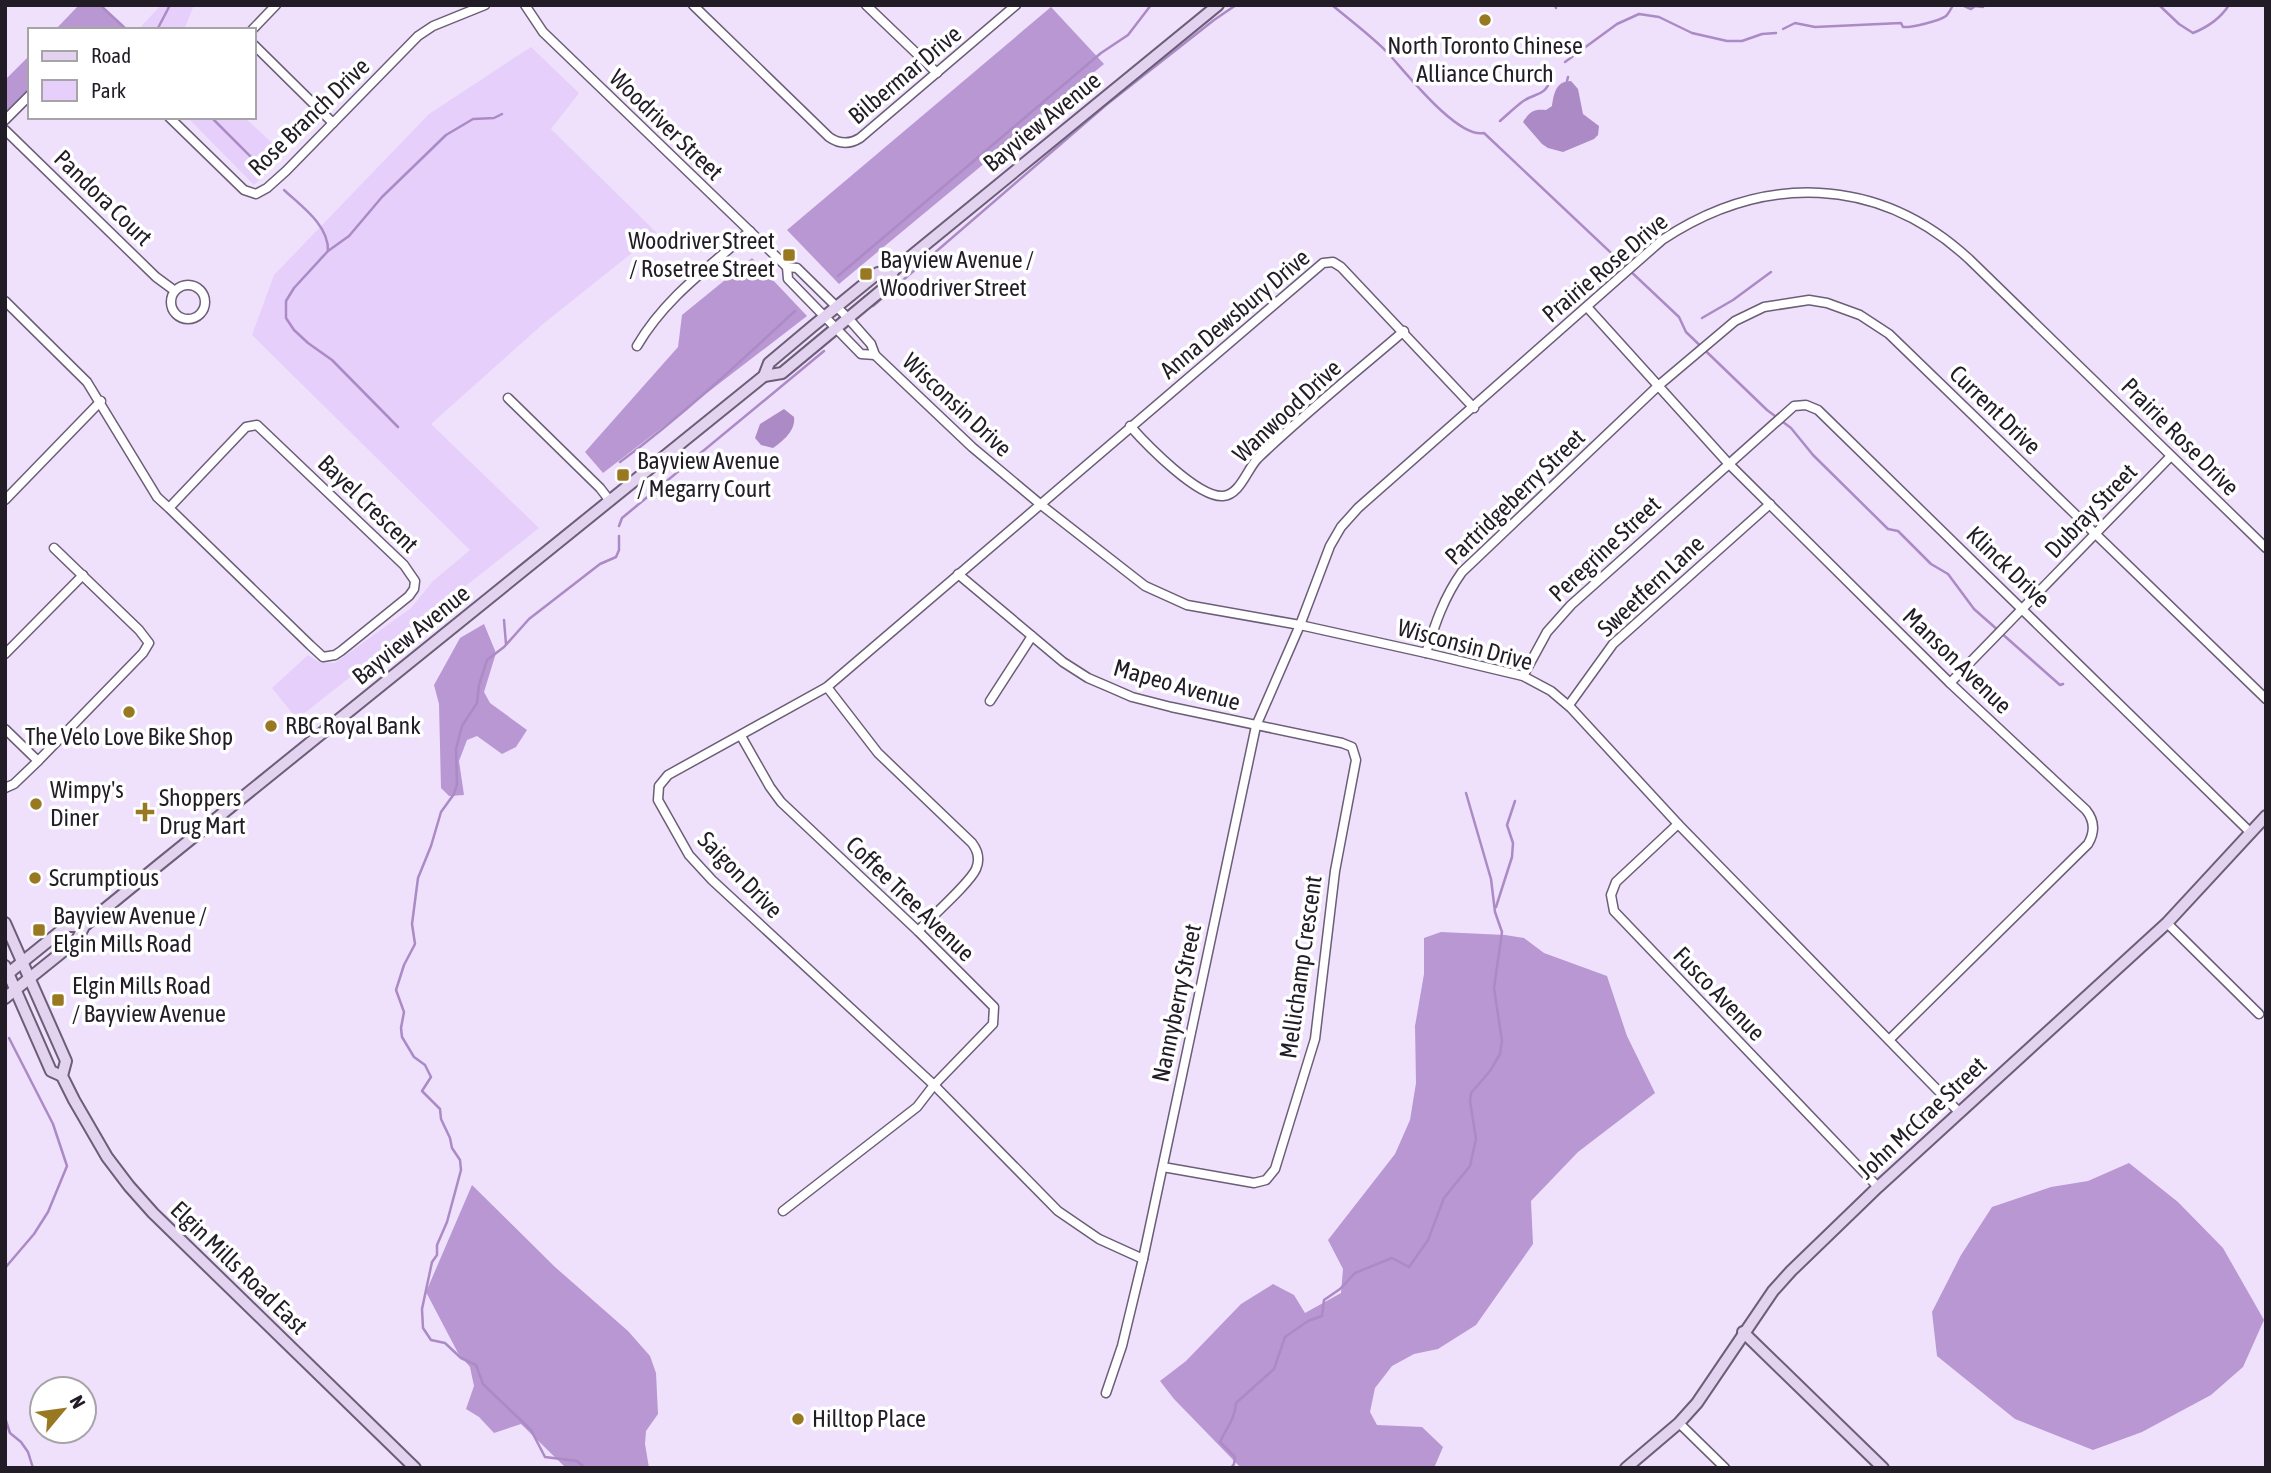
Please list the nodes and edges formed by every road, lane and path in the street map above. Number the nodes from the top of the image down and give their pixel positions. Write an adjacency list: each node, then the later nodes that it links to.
1 (276, 5): 8 (street)
2 (485, 5): 14 (street, Rose Branch Drive)
3 (525, 5): 16 (street, Woodriver Street)
4 (693, 5): 10 (street, Bilbermar Drive)
5 (866, 5): 10 (street)
6 (1016, 5): 10 (street, Bilbermar Drive)
7 (1218, 5): 18 (main road, Bayview Avenue)
8 (254, 28)
9 (256, 47): 14 (street)
10 (937, 74)
11 (28, 97): 13 (street)
12 (171, 119): 14 (street, Rose Branch Drive)
13 (5, 120)
14 (333, 123)
15 (5, 131): 19 (street, Pandora Court)
16 (750, 232): 17 (street, Woodriver Street); 27 (street)
17 (787, 267): 21 (street, Woodriver Street); 23 (street, Woodriver Street)
18 (893, 271): 21 (main road, Bayview Avenue); 24 (main road, Bayview Avenue)
19 (175, 291): 19 (street, Pandora Court)
20 (5, 301): 32 (street)
21 (837, 307): 23 (main road, Bayview Avenue); 24 (street, Woodriver Street)
22 (1587, 307): 30 (street, Manson Avenue); 33 (street, Prairie Rose Drive); 35 (street, Prairie Rose Drive)
23 (826, 317): 25 (street, Wisconsin Drive); 29 (main road, Bayview Avenue)
24 (848, 318): 25 (main road, Bayview Avenue); 28 (street, Wisconsin Drive)
25 (837, 328): 28 (street, Wisconsin Drive); 29 (main road, Bayview Avenue)
26 (1404, 331): 33 (street, Anna Dewsbury Drive); 34 (street, Anna Dewsbury Drive); 34 (street, Wanwood Drive)
27 (637, 346)
28 (875, 355): 39 (street, Wisconsin Drive)
29 (764, 376): 38 (main road, Bayview Avenue)
30 (1658, 386): 36 (street, Manson Avenue); 42 (street, Current Drive); 50 (street, Partridgeberry Street)
31 (508, 398): 38 (street)
32 (100, 401): 37 (street); 41 (street)
33 (1474, 408): 48 (street, Prairie Rose Drive)
34 (1129, 426): 39 (street, Anna Dewsbury Drive)
35 (2171, 456): 42 (street, Dubray Street); 44 (street, Prairie Rose Drive)
36 (1728, 463): 40 (street, Manson Avenue); 47 (street, Klinck Drive); 52 (street, Peregrine Street)
37 (5, 500)
38 (610, 501): 68 (main road, Bayview Avenue)
39 (1040, 504): 45 (street, Saigon Drive); 48 (street, Wisconsin Drive)
40 (1770, 504): 53 (street, Manson Avenue); 57 (street, Sweetfern Lane)
41 (169, 508): 41 (street, Bayel Crescent)
42 (2094, 534): 47 (street, Dubray Street); 55 (street, Current Drive)
43 (54, 548): 46 (street)
44 (2266, 548)
45 (958, 574): 49 (street, Mapeo Avenue); 54 (street, Saigon Drive)
46 (83, 575): 51 (street); 61 (street)
47 (2023, 609): 53 (street, Dubray Street); 65 (street, Klinck Drive)
48 (1300, 625): 50 (street, Wisconsin Drive); 58 (street, Nannyberry Street)
49 (1032, 636): 56 (street); 58 (street, Mapeo Avenue)
50 (1426, 653): 52 (street, Wisconsin Drive)
51 (5, 654)
52 (1523, 676): 57 (street, Wisconsin Drive)
53 (1950, 683): 76 (street, Manson Avenue)
54 (827, 687): 60 (street, Saigon Drive); 69 (street)
55 (2266, 699)
56 (990, 701)
57 (1569, 705): 64 (street, Wisconsin Drive)
58 (1256, 726): 80 (street, Nannyberry Street); 80 (street, Mellichamp Crescent)
59 (5, 729): 61 (street)
60 (741, 736): 69 (street, Coffee Tree Avenue); 78 (street, Saigon Drive)
61 (38, 761): 62 (street)
62 (5, 788)
63 (2266, 816): 65 (main road, John McCrae Street)
64 (1678, 824): 76 (street, Wisconsin Drive); 81 (street, Fusco Avenue)
65 (2250, 832): 67 (main road, John McCrae Street)
66 (5, 923): 70 (main road, Elgin Mills Road East)
67 (2167, 923): 75 (street); 79 (main road, John McCrae Street)
68 (84, 926): 70 (main road, Bayview Avenue); 72 (main road, Bayview Avenue)
69 (918, 931): 78 (street, Coffee Tree Avenue)
70 (22, 962): 71 (main road, Bayview Avenue); 72 (main road, Elgin Mills Road East)
71 (6, 972): 73 (main road, Elgin Mills Road East)
72 (29, 978): 73 (main road, Bayview Avenue); 77 (main road, Elgin Mills Road East)
73 (15, 990): 74 (main road, Bayview Avenue); 77 (main road, Elgin Mills Road East)
74 (5, 998)
75 (2259, 1014)
76 (1889, 1040): 79 (street, Wisconsin Drive)
77 (62, 1076): 87 (main road, Elgin Mills Road East)
78 (934, 1084): 82 (street, Coffee Tree Avenue); 83 (street, Saigon Drive)
79 (1959, 1112): 81 (main road, John McCrae Street)
80 (1163, 1167): 83 (street, Nannyberry Street)
81 (1878, 1187): 84 (main road, John McCrae Street)
82 (783, 1210)
83 (1143, 1259): 85 (street, Nannyberry Street)
84 (1744, 1332): 86 (main road, John McCrae Street); 90 (main road)
85 (1106, 1393)
86 (1679, 1423): 88 (main road, John McCrae Street); 89 (street)
87 (415, 1468)
88 (1626, 1468)
89 (1725, 1468)
90 (1883, 1468)

